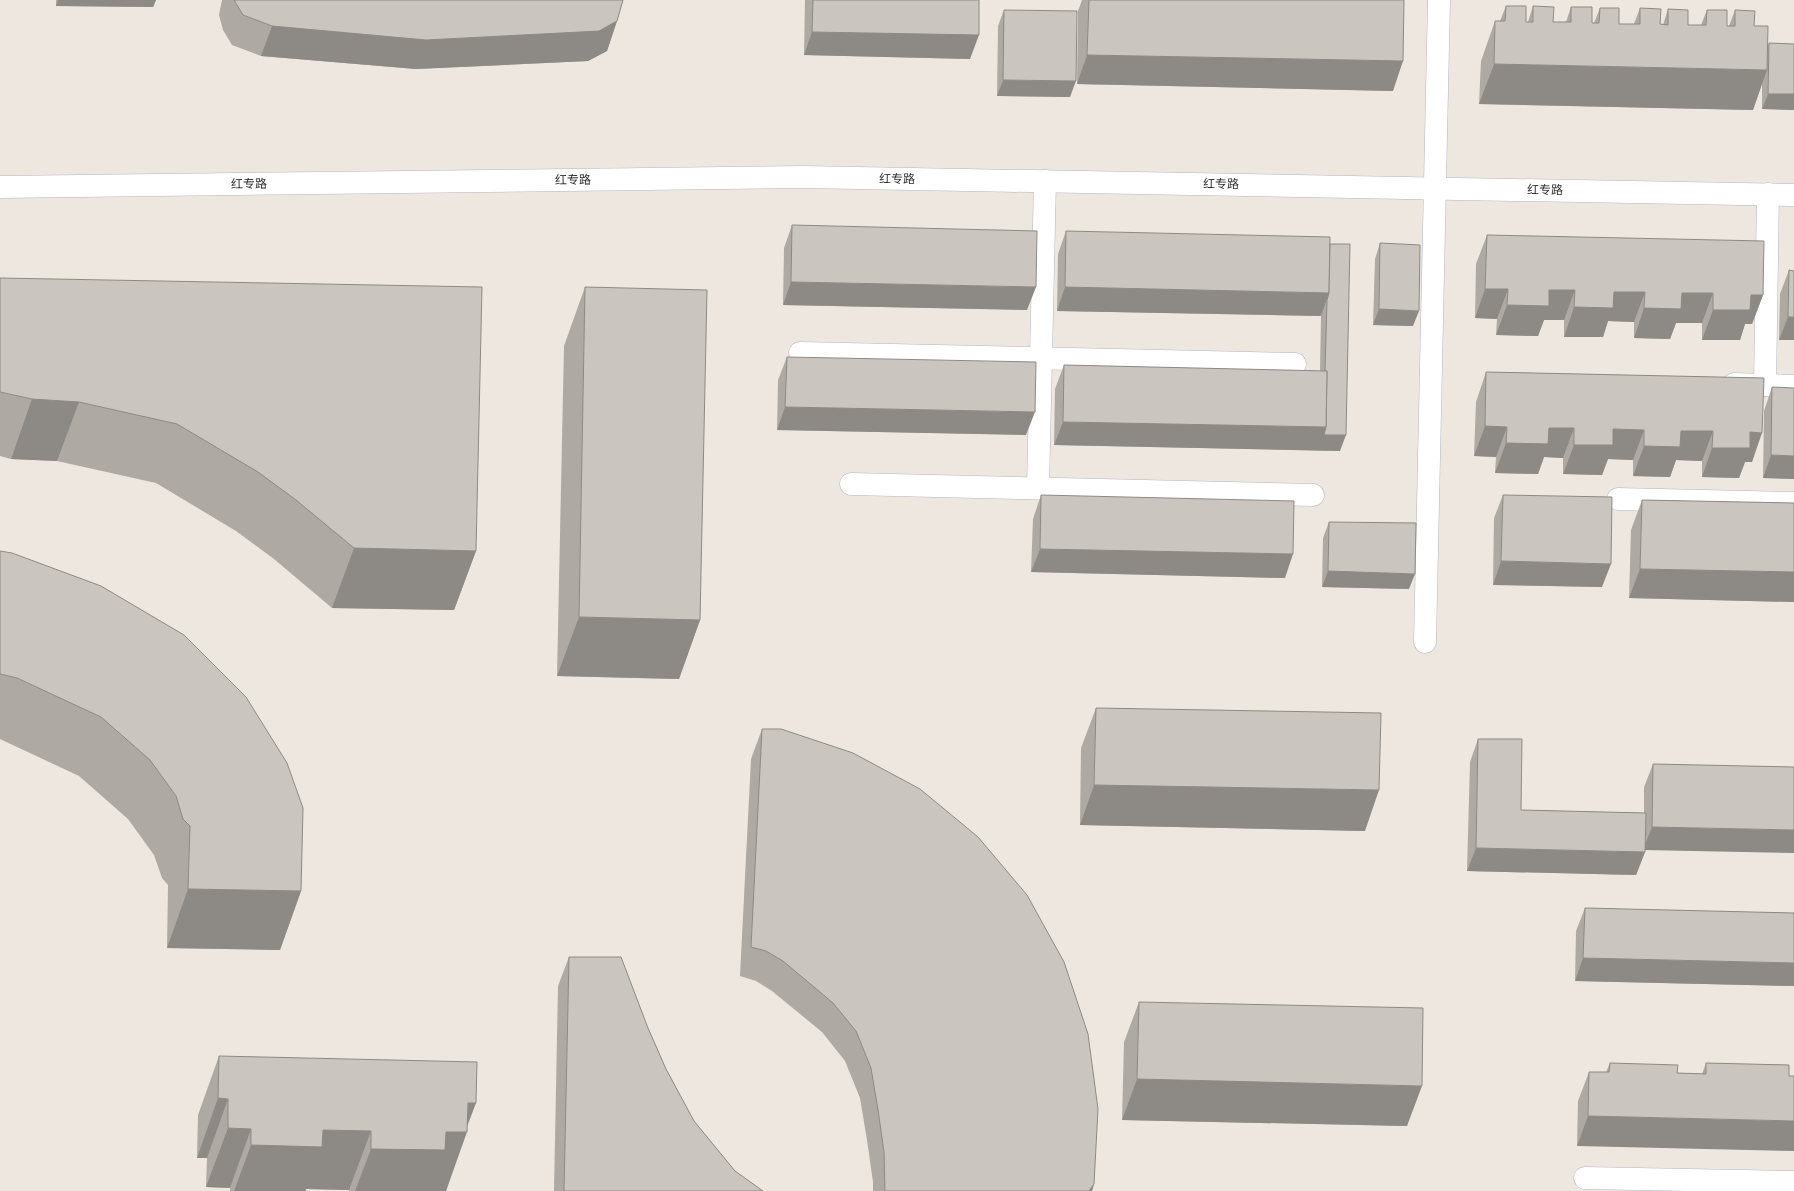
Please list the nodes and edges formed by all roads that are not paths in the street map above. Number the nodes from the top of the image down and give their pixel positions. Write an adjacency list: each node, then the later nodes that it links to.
1 (1439, 0): 4 (street)
2 (1045, 181): 3 (street, 红专路); 4 (street, 红专路); 8 (street)
3 (0, 188)
4 (1435, 188): 5 (street, 红专路); 18 (street)
5 (1768, 194): 6 (street, 红专路); 11 (street)
6 (1794, 195)
7 (800, 353): 8 (street)
8 (1040, 358): 9 (street); 14 (street)
9 (1295, 364)
10 (1717, 384): 11 (street)
11 (1765, 385): 12 (street)
12 (1794, 386)
13 (851, 484): 14 (street)
14 (1038, 488): 15 (street)
15 (1313, 495)
16 (1618, 499): 17 (street)
17 (1794, 503)
18 (1425, 642)
19 (1585, 1178): 20 (street)
20 (1794, 1182)

